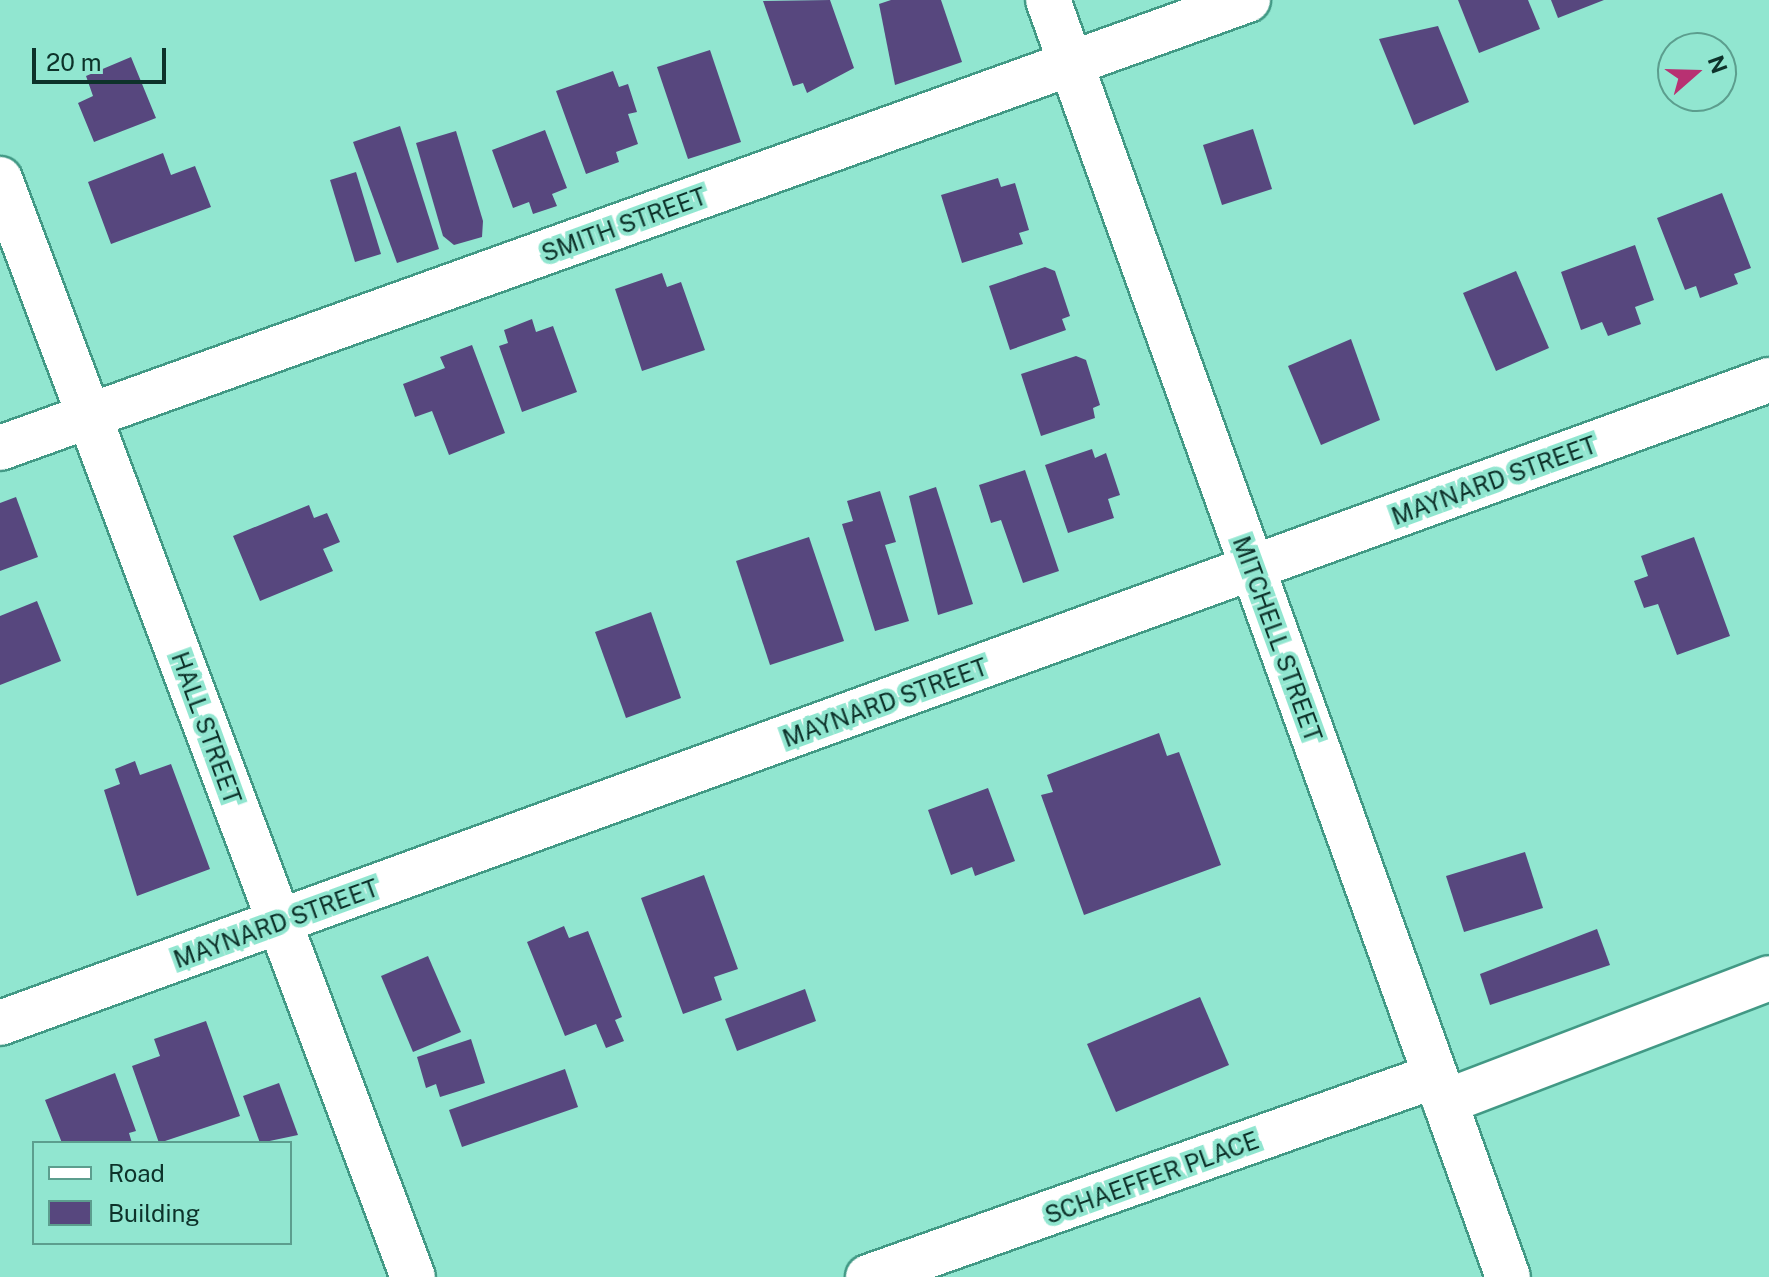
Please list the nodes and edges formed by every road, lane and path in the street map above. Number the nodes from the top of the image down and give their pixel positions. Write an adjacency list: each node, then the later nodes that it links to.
1 (1048, 0): 3 (street, MITCHELL STREET)
2 (1248, 0): 3 (street, SMITH STREET)
3 (1072, 65): 6 (street, SMITH STREET); 8 (street, MITCHELL STREET)
4 (0, 179): 6 (street, HALL STREET)
5 (1769, 380): 8 (street, MAYNARD STREET)
6 (90, 416): 7 (street, SMITH STREET); 9 (street, HALL STREET)
7 (0, 448)
8 (1251, 570): 9 (street, MAYNARD STREET); 12 (street, MITCHELL STREET)
9 (278, 924): 11 (street, MAYNARD STREET); 13 (street, HALL STREET)
10 (1769, 978): 12 (street, SCHAEFFER PLACE)
11 (0, 1023)
12 (1440, 1089): 14 (street, SCHAEFFER PLACE); 15 (street, MITCHELL STREET)
13 (413, 1277)
14 (868, 1277)
15 (1508, 1277)

